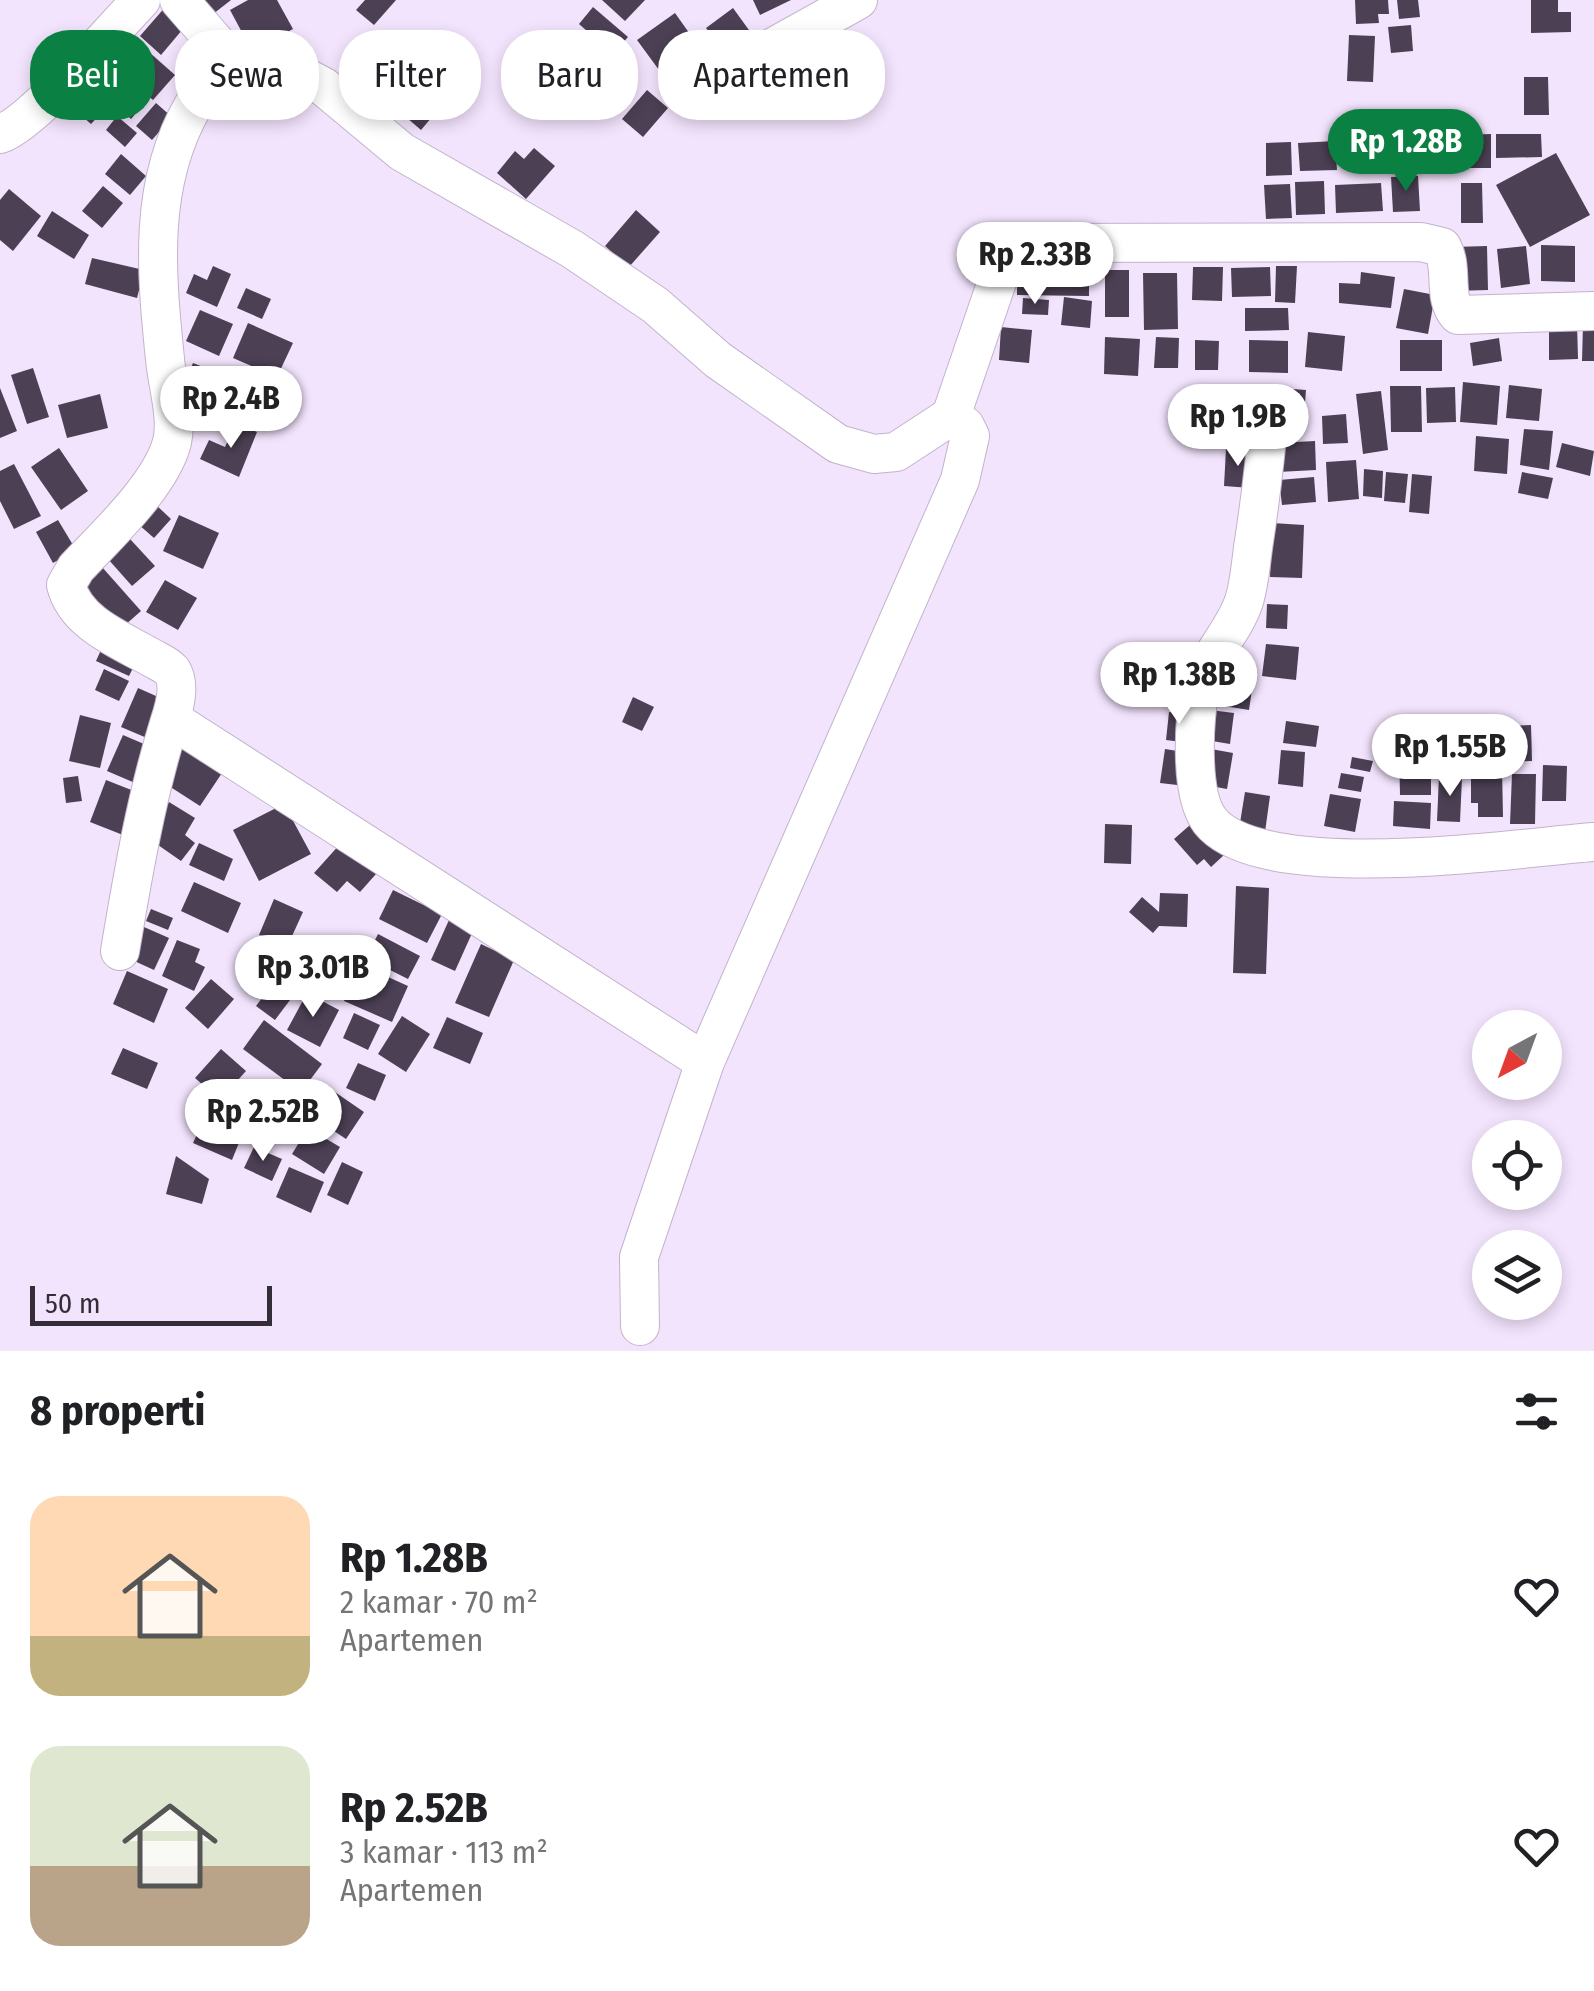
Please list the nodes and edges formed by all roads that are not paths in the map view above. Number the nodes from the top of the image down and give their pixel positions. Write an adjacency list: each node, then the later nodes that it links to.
1 (141, 0): 8 (street)
2 (178, 0): 4 (street)
3 (858, 0): 5 (street)
4 (204, 30)
5 (804, 30)
6 (319, 85): 11 (street)
7 (185, 120): 12 (street)
8 (0, 134)
9 (1594, 311): 11 (street)
10 (1270, 406): 13 (street)
11 (951, 416): 15 (street)
12 (170, 720): 14 (street); 15 (street)
13 (1594, 842)
14 (120, 951)
15 (705, 1062): 16 (street)
16 (640, 1326)

